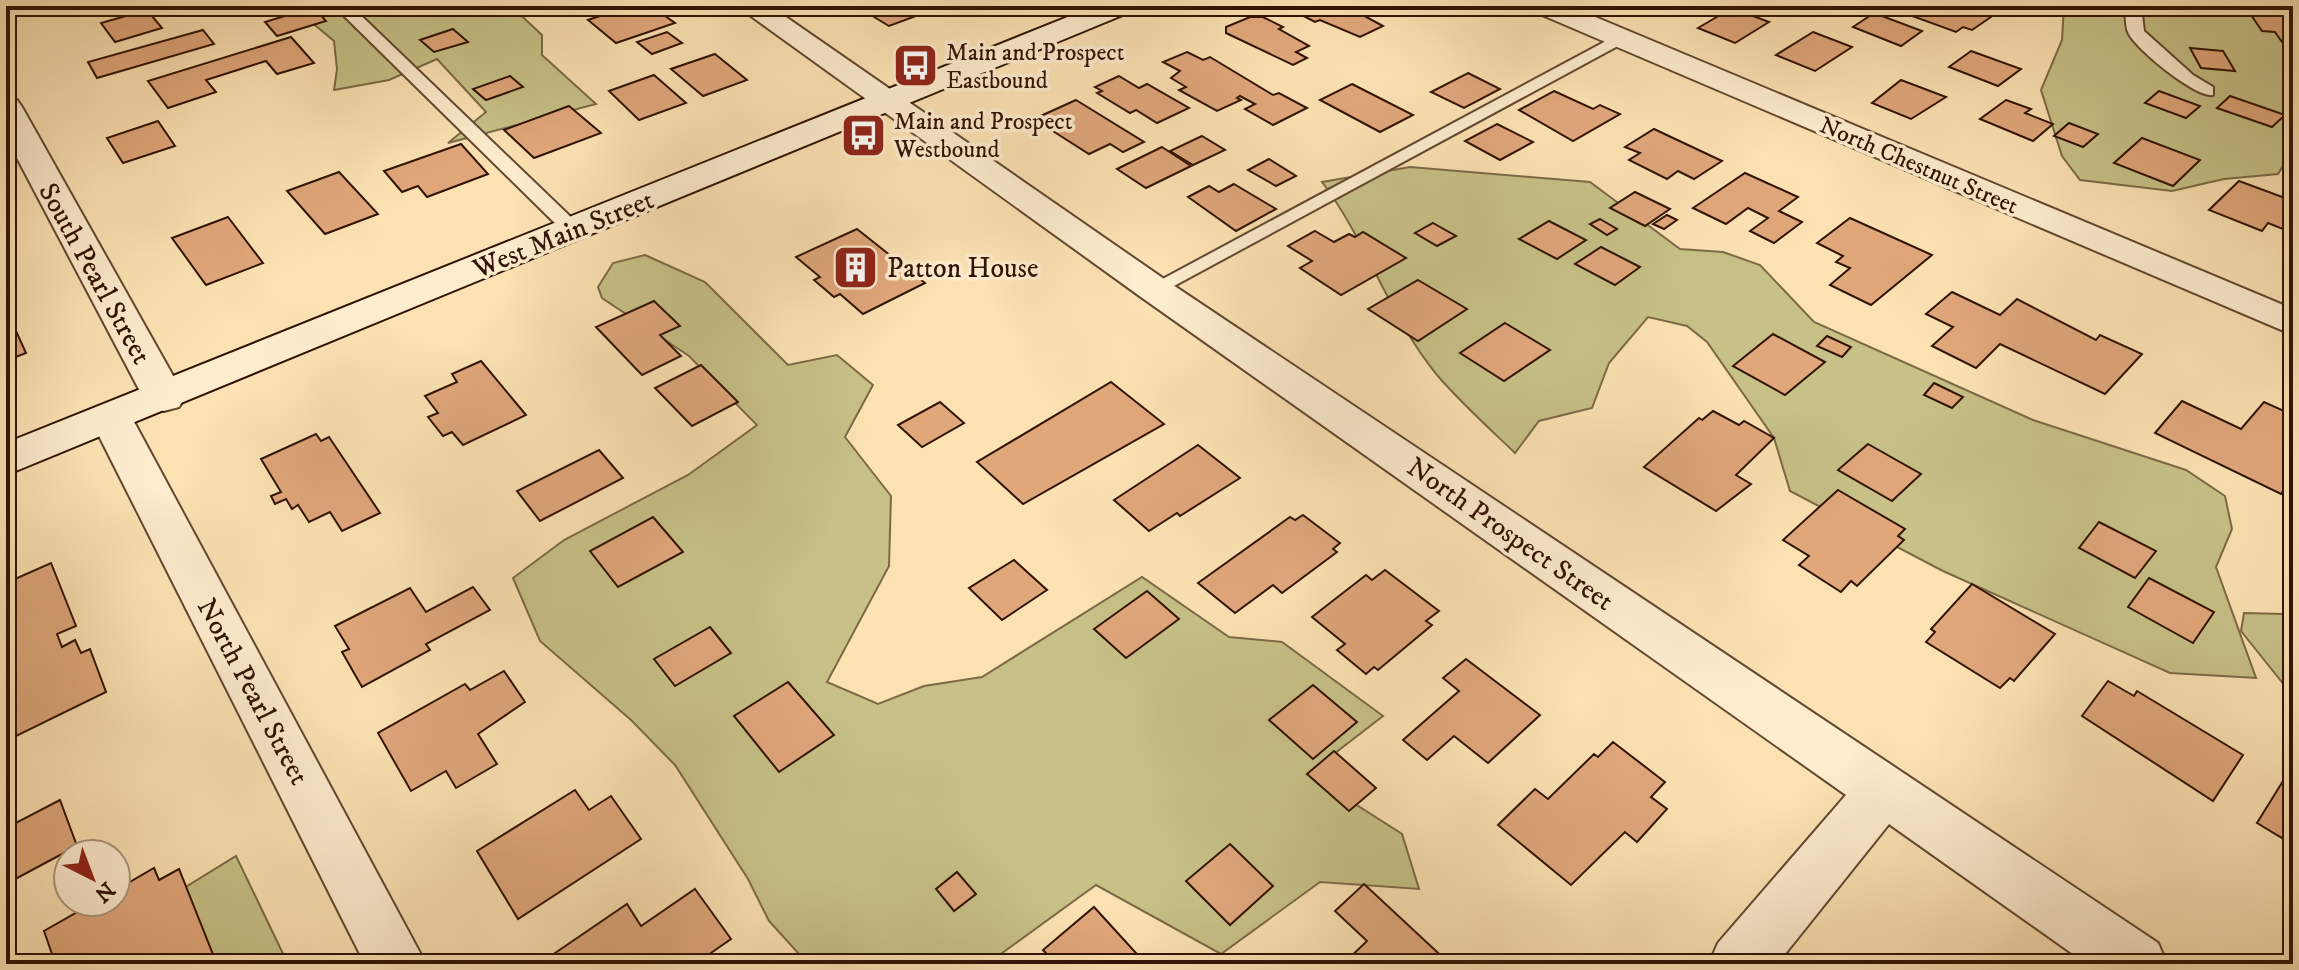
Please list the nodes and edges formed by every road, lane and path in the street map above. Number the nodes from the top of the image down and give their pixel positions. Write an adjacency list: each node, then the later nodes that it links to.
1 (342, 6): 10 (lane)
2 (751, 6): 8 (street, North Prospect Street)
3 (1120, 6): 8 (street, West Main Street)
4 (1545, 6): 6 (street, North Chestnut Street)
5 (2133, 6): 7 (lane)
6 (1621, 38): 11 (lane); 12 (street, North Chestnut Street)
7 (2207, 91)
8 (886, 100): 10 (street, West Main Street); 11 (street, North Prospect Street)
9 (6, 107): 13 (street, South Pearl Street)
10 (572, 229): 13 (street, West Main Street)
11 (1154, 289): 16 (street, North Prospect Street)
12 (2293, 323)
13 (164, 397): 14 (street, West Main Street)
14 (111, 418): 15 (street, West Main Street); 17 (street, North Pearl Street)
15 (6, 460)
16 (1884, 790): 18 (street); 19 (street, North Prospect Street)
17 (396, 964)
18 (1739, 964)
19 (2137, 964)

